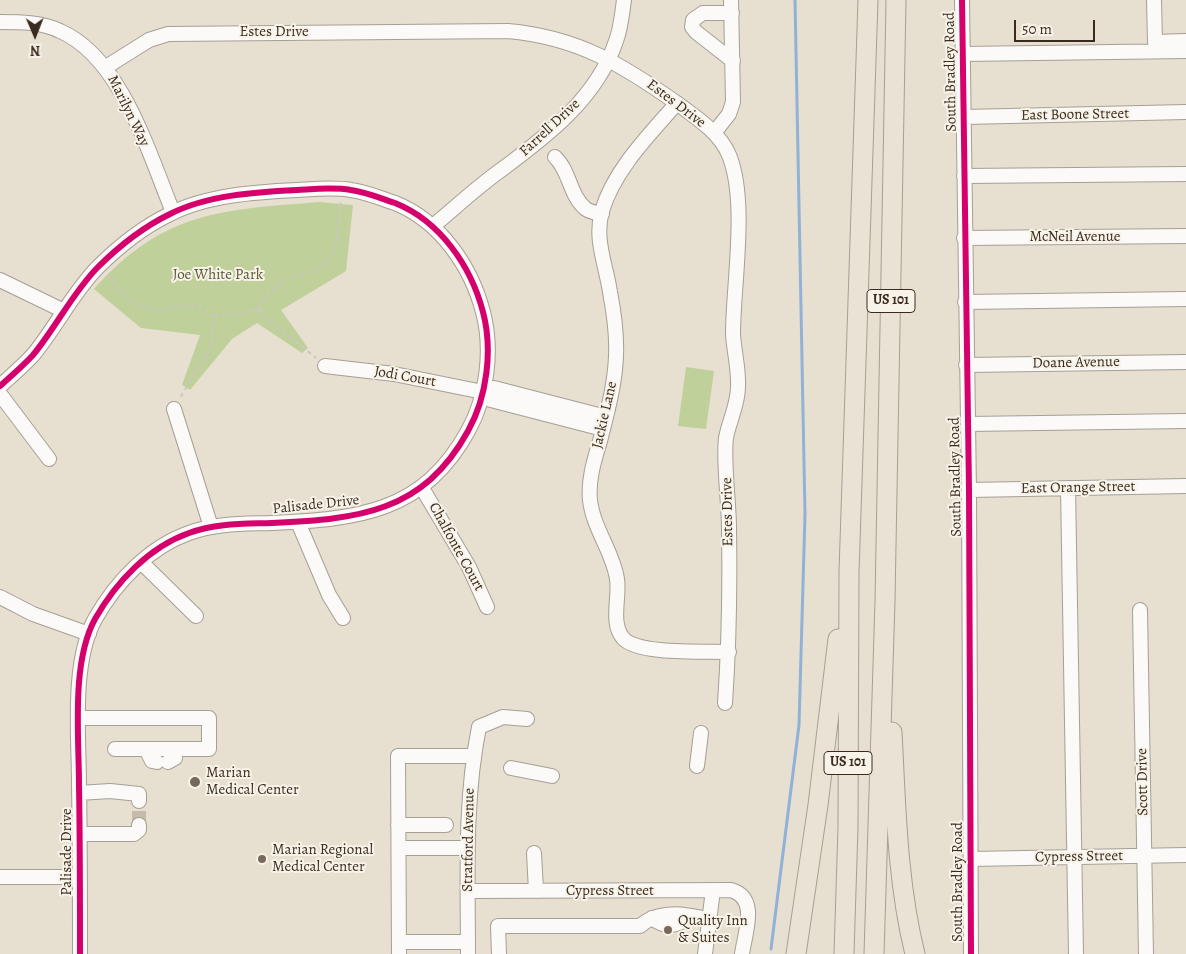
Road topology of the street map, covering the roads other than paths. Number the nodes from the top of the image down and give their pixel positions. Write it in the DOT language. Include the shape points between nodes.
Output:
graph roads {
  1 [pos="624,0"];
  2 [pos="868,0"];
  3 [pos="896,0"];
  4 [pos="962,0"];
  5 [pos="1154,0"];
  6 [pos="731,6"];
  7 [pos="0,22"];
  8 [pos="1186,41"];
  9 [pos="1186,51"];
  10 [pos="963,54"];
  11 [pos="609,59"];
  12 [pos="733,61"];
  13 [pos="106,67"];
  14 [pos="677,103"];
  15 [pos="1186,112"];
  16 [pos="964,117"];
  17 [pos="714,133"];
  18 [pos="555,157"];
  19 [pos="1186,174"];
  20 [pos="964,176"];
  21 [pos="173,212"];
  22 [pos="602,214"];
  23 [pos="433,226"];
  24 [pos="1186,236"];
  25 [pos="964,238"];
  26 [pos="0,280"];
  27 [pos="1186,299"];
  28 [pos="965,302"];
  29 [pos="64,311"];
  30 [pos="1186,362"];
  31 [pos="966,365"];
  32 [pos="325,366"];
  33 [pos="0,386"];
  34 [pos="483,392"];
  35 [pos="0,394"];
  36 [pos="174,409"];
  37 [pos="1186,421"];
  38 [pos="604,423"];
  39 [pos="968,424"];
  40 [pos="49,459"];
  41 [pos="1186,486"];
  42 [pos="422,488"];
  43 [pos="1068,488"];
  44 [pos="969,490"];
  45 [pos="298,522"];
  46 [pos="211,527"];
  47 [pos="141,562"];
  48 [pos="849,572"];
  49 [pos="0,597"];
  50 [pos="885,601"];
  51 [pos="488,607"];
  52 [pos="1140,610"];
  53 [pos="196,616"];
  54 [pos="343,618"];
  55 [pos="89,634"];
  56 [pos="729,652"];
  57 [pos="725,703"];
  58 [pos="79,718"];
  59 [pos="527,719"];
  60 [pos="701,733"];
  61 [pos="115,749"];
  62 [pos="146,749"];
  63 [pos="175,749"];
  64 [pos="474,756"];
  65 [pos="697,766"];
  66 [pos="512,768"];
  67 [pos="552,776"];
  68 [pos="79,793"];
  69 [pos="139,801"];
  70 [pos="139,825"];
  71 [pos="446,825"];
  72 [pos="398,826"];
  73 [pos="79,834"];
  74 [pos="399,848"];
  75 [pos="468,848"];
  76 [pos="534,853"];
  77 [pos="1186,855"];
  78 [pos="1145,856"];
  79 [pos="1075,857"];
  80 [pos="971,859"];
  81 [pos="0,877"];
  82 [pos="80,877"];
  83 [pos="713,890"];
  84 [pos="468,891"];
  85 [pos="536,891"];
  86 [pos="710,920"];
  87 [pos="399,948"];
  88 [pos="468,948"];
  89 [pos="80,954"];
  90 [pos="499,954"];
  91 [pos="705,954"];
  92 [pos="742,954"];
  93 [pos="796,954"];
  94 [pos="844,954"];
  95 [pos="874,954"];
  96 [pos="915,954"];
  97 [pos="971,954"];
  98 [pos="1076,954"];
  99 [pos="1146,954"];
  1 -- 11 [label="street, Farrell Drive" via="617,40"];
  2 -- 48 [label="highway, US 101"];
  3 -- 50 [label="highway, US 101"];
  4 -- 10 [label="street, South Bradley Road"];
  5 -- 8 [label="street" via="1154,42"];
  6 -- 12 [label="street"];
  6 -- 12 [label="street" via="703,13 693,20 692,27"];
  7 -- 13 [label="street, Marilyn Way" via="33,23 59,30 91,51"];
  9 -- 10 [label="street"];
  10 -- 16 [label="street, South Bradley Road"];
  11 -- 13 [label="street, Estes Drive" via="560,41 508,31 185,33 149,40"];
  11 -- 14 [label="street, Estes Drive"];
  11 -- 23 [label="street, Farrell Drive" via="570,113"];
  12 -- 17 [label="street" via="730,114"];
  13 -- 21 [label="street, Marilyn Way" via="132,116"];
  14 -- 17 [label="street, Estes Drive"];
  14 -- 22 [label="street, Jackie Lane" via="613,184"];
  15 -- 16 [label="street, East Boone Street"];
  16 -- 20 [label="street, South Bradley Road"];
  17 -- 56 [label="street, Estes Drive" via="729,155 737,202 734,334 739,386 726,438"];
  18 -- 22 [label="street" via="563,164 579,201 587,210"];
  19 -- 20 [label="street"];
  20 -- 25 [label="street, South Bradley Road"];
  21 -- 23 [label="street, Palisade Drive" via="246,193 342,189 370,194 400,206"];
  21 -- 29 [label="street, Palisade Drive" via="142,230 98,268"];
  22 -- 38 [label="street, Jackie Lane" via="599,241 610,292 616,355 613,387"];
  23 -- 34 [label="street, Palisade Drive" via="474,283 484,316 487,339"];
  24 -- 25 [label="street, McNeil Avenue"];
  25 -- 28 [label="street, South Bradley Road"];
  26 -- 29 [label="street"];
  27 -- 28 [label="street"];
  28 -- 31 [label="street, South Bradley Road"];
  29 -- 33 [label="street, Palisade Drive" via="32,356"];
  30 -- 31 [label="street, Doane Avenue"];
  31 -- 39 [label="street, South Bradley Road"];
  32 -- 34 [label="street, Jodi Court" via="394,374"];
  34 -- 38 [label="street, Jodi Court" via="491,400"];
  34 -- 42 [label="street, Palisade Drive" via="474,419 458,448 439,473"];
  35 -- 40 [label="street"];
  36 -- 46 [label="street"];
  37 -- 39 [label="street"];
  38 -- 56 [label="street, Jackie Lane" via="590,476 590,500 615,569 619,632 631,644 645,648"];
  39 -- 44 [label="street, South Bradley Road"];
  41 -- 43 [label="street, East Orange Street"];
  42 -- 45 [label="street, Palisade Drive" via="402,500 374,510"];
  42 -- 51 [label="street, Chalfonte Court" via="469,567"];
  43 -- 44 [label="street, East Orange Street"];
  43 -- 79 [label="street"];
  44 -- 80 [label="street, South Bradley Road"];
  45 -- 46 [label="street, Palisade Drive"];
  45 -- 54 [label="street" via="329,596"];
  46 -- 47 [label="street, Palisade Drive" via="178,537"];
  47 -- 53 [label="street"];
  47 -- 55 [label="street, Palisade Drive" via="111,594"];
  48 -- 93 [label="highway"];
  48 -- 94 [label="highway, US 101"];
  49 -- 55 [label="street" via="32,614"];
  50 -- 95 [label="highway, US 101"];
  50 -- 96 [label="highway" via="898,846 908,928"];
  52 -- 78 [label="street, Scott Drive"];
  55 -- 58 [label="street, Palisade Drive" via="83,657"];
  56 -- 57 [label="street, Estes Drive"];
  58 -- 63 [label="street" via="209,718 210,749"];
  58 -- 68 [label="street, Palisade Drive"];
  59 -- 64 [label="street, Stratford Avenue" via="502,717 479,727"];
  60 -- 65 [label="street"];
  61 -- 62 [label="street"];
  62 -- 63 [label="street"];
  62 -- 63 [label="street" via="152,761 163,762 175,758"];
  64 -- 72 [label="street" via="398,756"];
  64 -- 75 [label="street, Stratford Avenue"];
  66 -- 67 [label="street"];
  68 -- 69 [label="street" via="128,792 139,794"];
  68 -- 73 [label="street, Palisade Drive"];
  70 -- 73 [label="street" via="134,834"];
  71 -- 72 [label="street"];
  72 -- 74 [label="street"];
  73 -- 82 [label="street, Palisade Drive"];
  74 -- 75 [label="street"];
  74 -- 87 [label="street"];
  75 -- 84 [label="street, Stratford Avenue"];
  76 -- 85 [label="street"];
  77 -- 78 [label="street, Cypress Street"];
  78 -- 79 [label="street, Cypress Street"];
  78 -- 99 [label="street, Scott Drive"];
  79 -- 80 [label="street, Cypress Street"];
  79 -- 98 [label="street"];
  80 -- 97 [label="street, South Bradley Road"];
  81 -- 82 [label="street"];
  82 -- 89 [label="street, Palisade Drive"];
  83 -- 85 [label="street, Cypress Street"];
  83 -- 86 [label="street"];
  83 -- 92 [label="street, Cypress Street" via="731,890 741,893 747,900"];
  84 -- 85 [label="street, Cypress Street"];
  84 -- 88 [label="street, Stratford Avenue"];
  86 -- 90 [label="street" via="667,914 640,926 498,926"];
  86 -- 91 [label="street"];
  87 -- 88 [label="street"];
}
